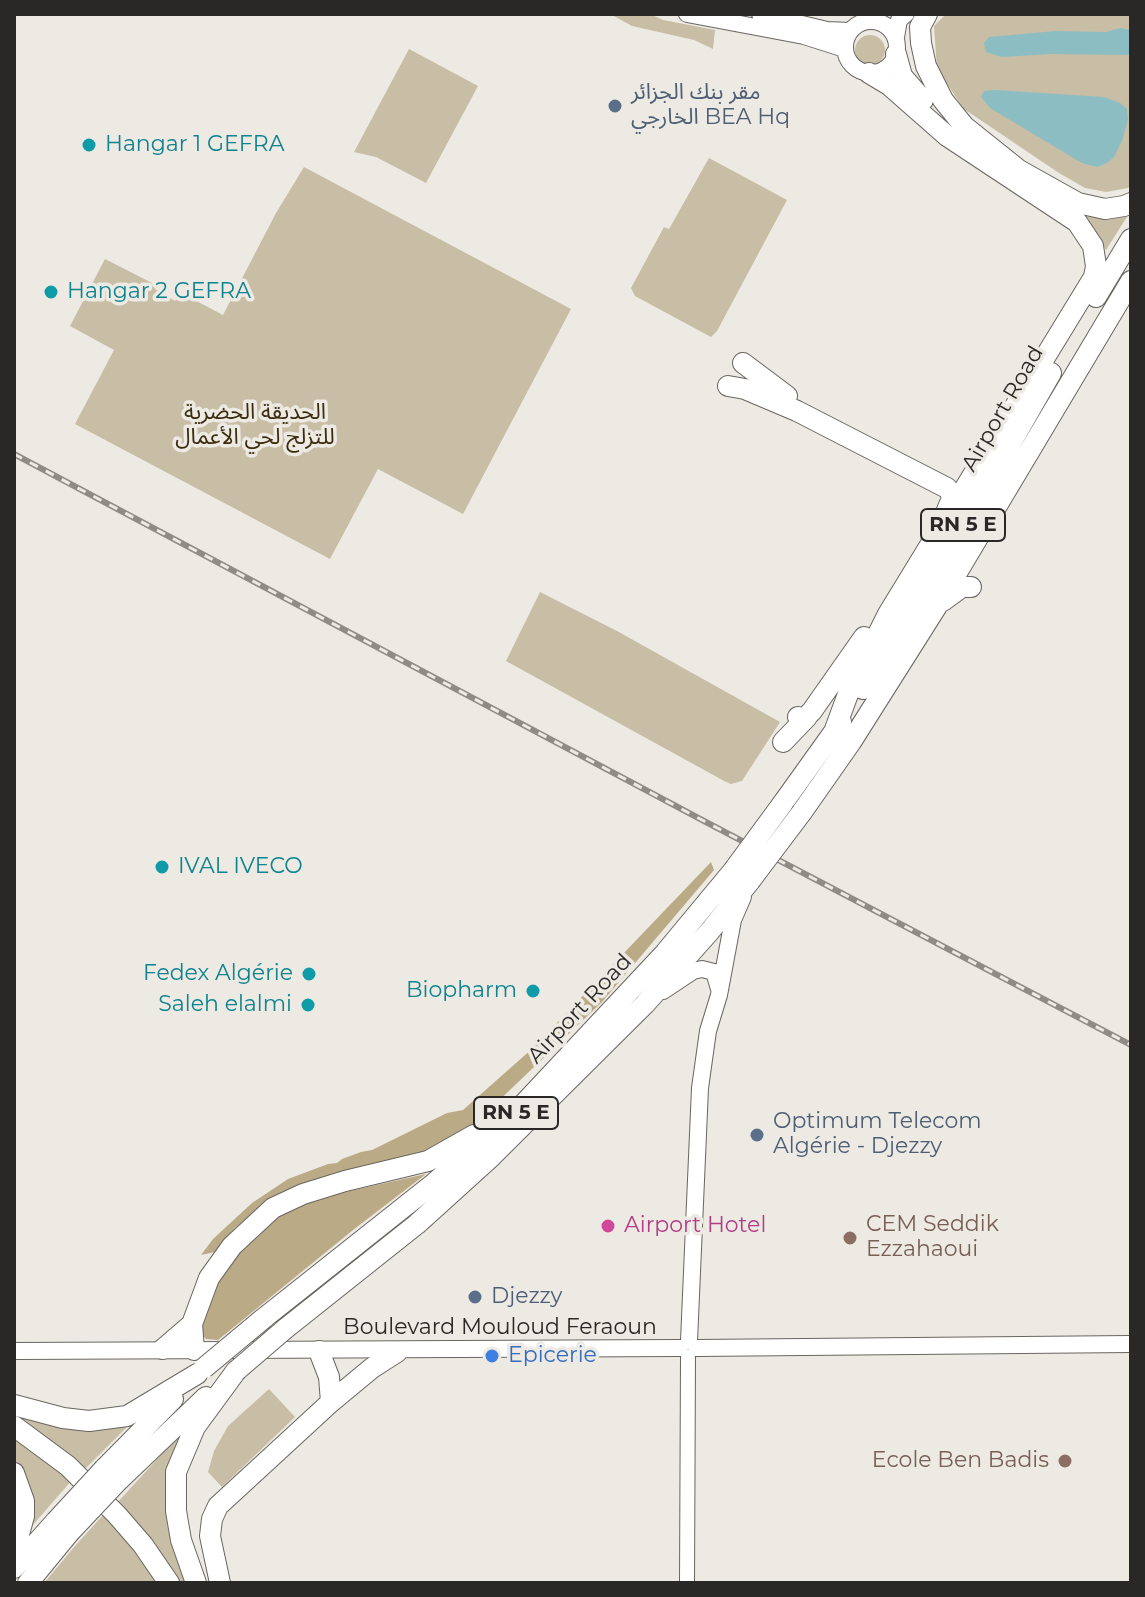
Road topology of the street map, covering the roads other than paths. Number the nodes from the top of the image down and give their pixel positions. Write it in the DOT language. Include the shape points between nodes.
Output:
graph roads {
  1 [pos="687,14"];
  2 [pos="760,14"];
  3 [pos="906,14"];
  4 [pos="927,14"];
  5 [pos="883,18"];
  6 [pos="850,31"];
  7 [pos="896,46"];
  8 [pos="845,49"];
  9 [pos="869,73"];
  10 [pos="1019,170"];
  11 [pos="1131,203"];
  12 [pos="1131,218"];
  13 [pos="1131,239"];
  14 [pos="1094,277"];
  15 [pos="1131,281"];
  16 [pos="743,363"];
  17 [pos="728,386"];
  18 [pos="989,449"];
  19 [pos="931,541"];
  20 [pos="916,566"];
  21 [pos="971,587"];
  22 [pos="937,606"];
  23 [pos="834,732"];
  24 [pos="783,742"];
  25 [pos="742,876"];
  26 [pos="719,995"];
  27 [pos="645,1004"];
  28 [pos="600,1024"];
  29 [pos="192,1324"];
  30 [pos="1131,1344"];
  31 [pos="163,1349"];
  32 [pos="688,1349"];
  33 [pos="14,1351"];
  34 [pos="319,1351"];
  35 [pos="397,1352"];
  36 [pos="198,1364"];
  37 [pos="236,1371"];
  38 [pos="331,1402"];
  39 [pos="14,1405"];
  40 [pos="14,1426"];
  41 [pos="14,1473"];
  42 [pos="112,1475"];
  43 [pos="62,1527"];
  44 [pos="14,1552"];
  45 [pos="14,1568"];
  46 [pos="28,1583"];
  47 [pos="169,1583"];
  48 [pos="196,1583"];
  49 [pos="220,1583"];
  50 [pos="687,1583"];
  1 -- 8 [label="main road"];
  2 -- 6 [label="main road"];
  3 -- 7 [label="main road" via="899,20"];
  4 -- 10 [label="highway" via="920,27 921,43 943,100 964,126"];
  5 -- 6 [label="main road"];
  5 -- 7 [label="main road"];
  6 -- 8 [label="main road"];
  7 -- 9 [label="main road" via="886,68"];
  7 -- 10 [label="highway" via="902,76 935,113"];
  8 -- 9 [label="main road" via="853,65"];
  9 -- 14 [label="highway" via="947,136 1077,222 1096,255"];
  10 -- 11 [label="highway" via="1078,203 1114,208"];
  12 -- 14 [label="highway"];
  13 -- 23 [label="highway, Airport Road / RN 5 E"];
  14 -- 18 [label="highway"];
  15 -- 22 [label="highway, Airport Road / RN 5 E"];
  16 -- 18 [label="highway" via="797,403 952,486 965,483"];
  17 -- 19 [label="highway" via="797,411 950,490 953,500"];
  18 -- 19 [label="highway"];
  19 -- 20 [label="highway"];
  20 -- 23 [label="highway" via="848,694"];
  20 -- 24 [label="highway"];
  21 -- 22 [label="highway" via="960,588"];
  22 -- 25 [label="highway, Airport Road / RN 5 E, bridge" via="802,812"];
  23 -- 25 [label="highway, Airport Road / RN 5 E, bridge" via="783,803"];
  25 -- 26 [label="main road"];
  25 -- 27 [label="highway, Airport Road / RN 5 E"];
  25 -- 28 [label="highway, Airport Road / RN 5 E"];
  26 -- 27 [label="main road" via="714,972 702,969"];
  26 -- 32 [label="main road" via="700,1088"];
  27 -- 37 [label="highway, Airport Road / RN 5 E, bridge" via="417,1224"];
  28 -- 29 [label="highway" via="462,1144 428,1161 345,1181 273,1208 232,1246 209,1278"];
  28 -- 36 [label="highway, Airport Road / RN 5 E, bridge" via="516,1112 433,1184"];
  29 -- 31 [label="highway"];
  29 -- 36 [label="highway"];
  30 -- 32 [label="main road, Boulevard Mouloud Feraoun"];
  31 -- 33 [label="main road, Boulevard Mouloud Feraoun"];
  31 -- 36 [label="main road, Boulevard Mouloud Feraoun"];
  32 -- 35 [label="main road, Boulevard Mouloud Feraoun"];
  32 -- 50 [label="street"];
  34 -- 35 [label="main road, Boulevard Mouloud Feraoun"];
  34 -- 36 [label="main road, Boulevard Mouloud Feraoun"];
  34 -- 38 [label="highway"];
  35 -- 38 [label="highway"];
  36 -- 39 [label="highway" via="127,1416 89,1421"];
  36 -- 42 [label="highway, RN 5 E"];
  37 -- 42 [label="highway, RN 5 E"];
  37 -- 48 [label="highway" via="195,1427 176,1472 178,1526"];
  38 -- 49 [label="highway" via="218,1506 210,1536"];
  40 -- 47 [label="highway" via="68,1466 107,1505"];
  41 -- 44 [label="highway" via="24,1501"];
  42 -- 43 [label="highway, RN 5 E, bridge"];
  43 -- 45 [label="highway, RN 5 E"];
  43 -- 46 [label="highway, RN 5 E"];
}
